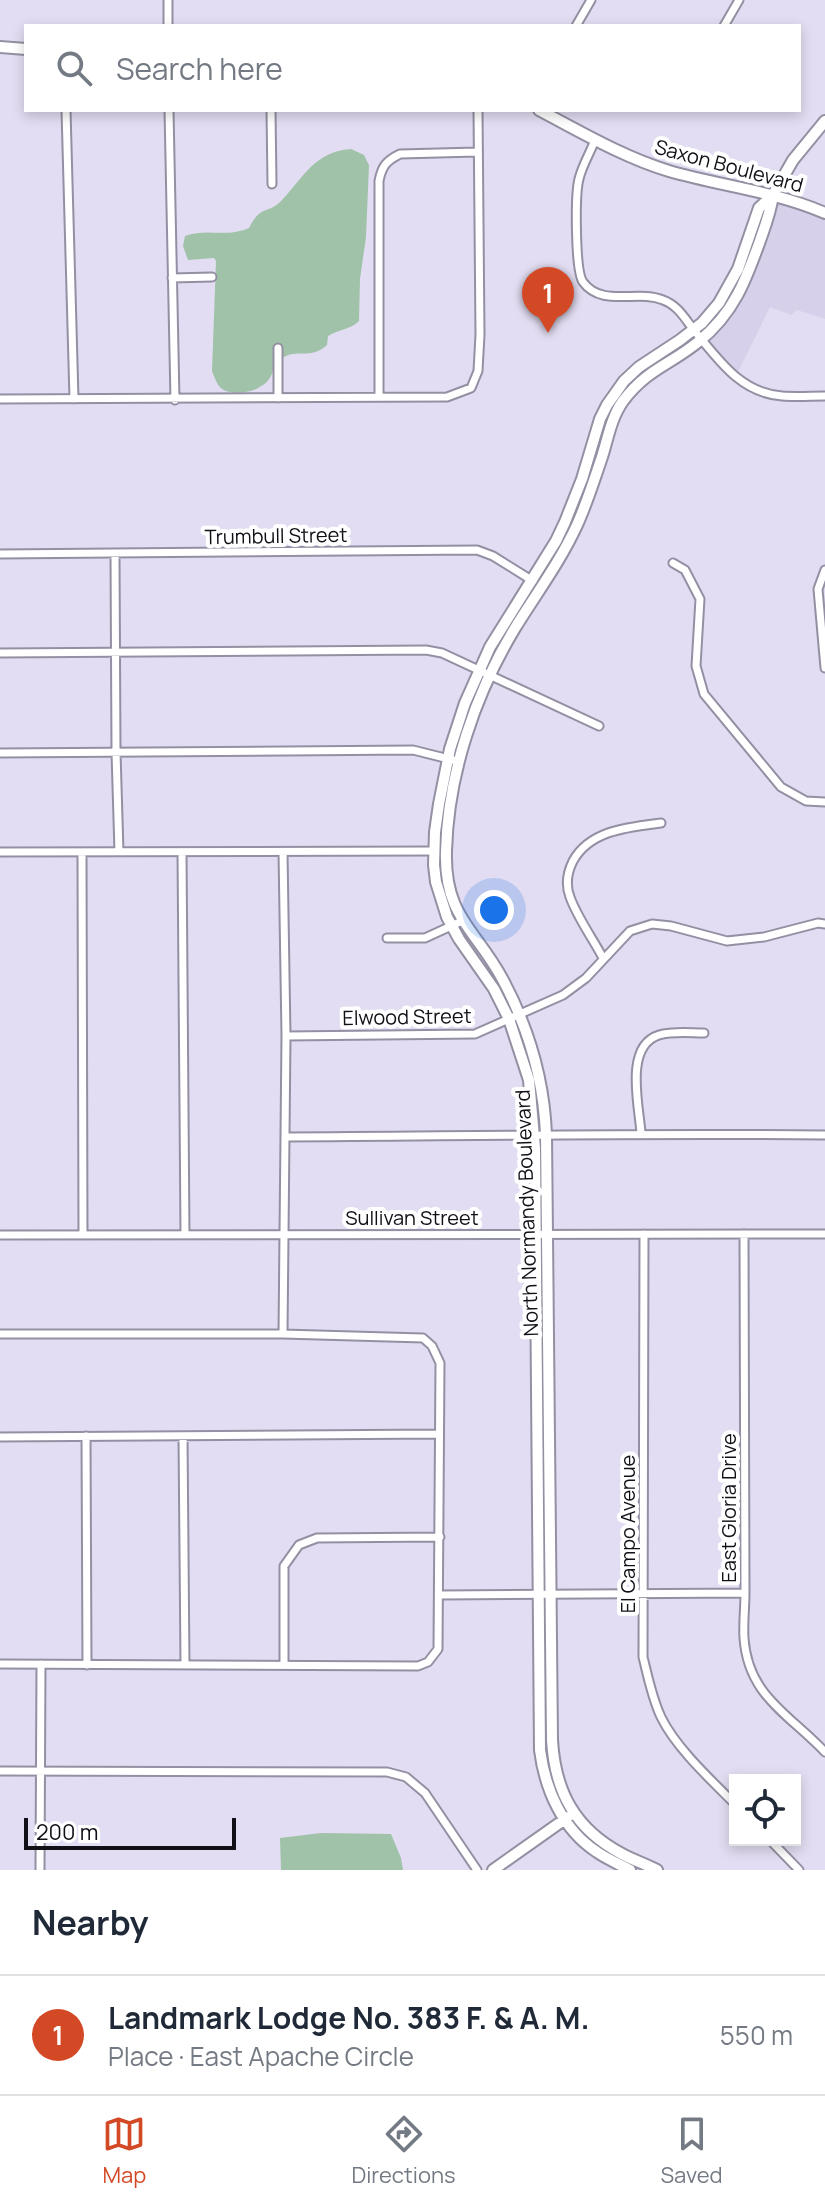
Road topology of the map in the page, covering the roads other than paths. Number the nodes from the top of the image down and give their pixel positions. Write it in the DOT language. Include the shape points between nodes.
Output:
graph roads {
  1 [pos="168,0"];
  2 [pos="591,0"];
  3 [pos="739,0"];
  4 [pos="168,24"];
  5 [pos="577,24"];
  6 [pos="725,24"];
  7 [pos="0,47"];
  8 [pos="24,49"];
  9 [pos="66,112"];
  10 [pos="169,112"];
  11 [pos="271,112"];
  12 [pos="478,112"];
  13 [pos="543,112"];
  14 [pos="825,121"];
  15 [pos="595,140"];
  16 [pos="477,152"];
  17 [pos="272,184"];
  18 [pos="773,195"];
  19 [pos="825,213"];
  20 [pos="212,277"];
  21 [pos="172,278"];
  22 [pos="694,329"];
  23 [pos="702,339"];
  24 [pos="278,348"];
  25 [pos="379,396"];
  26 [pos="825,396"];
  27 [pos="278,398"];
  28 [pos="0,399"];
  29 [pos="74,399"];
  30 [pos="175,400"];
  31 [pos="0,554"];
  32 [pos="115,554"];
  33 [pos="673,563"];
  34 [pos="825,570"];
  35 [pos="532,580"];
  36 [pos="541,588"];
  37 [pos="116,652"];
  38 [pos="0,653"];
  39 [pos="825,668"];
  40 [pos="479,671"];
  41 [pos="490,675"];
  42 [pos="599,726"];
  43 [pos="116,752"];
  44 [pos="0,753"];
  45 [pos="453,760"];
  46 [pos="825,802"];
  47 [pos="661,823"];
  48 [pos="440,851"];
  49 [pos="0,852"];
  50 [pos="82,852"];
  51 [pos="119,852"];
  52 [pos="182,852"];
  53 [pos="283,852"];
  54 [pos="457,924"];
  55 [pos="825,924"];
  56 [pos="387,938"];
  57 [pos="603,958"];
  58 [pos="514,1016"];
  59 [pos="704,1033"];
  60 [pos="286,1036"];
  61 [pos="641,1133"];
  62 [pos="541,1135"];
  63 [pos="825,1135"];
  64 [pos="286,1137"];
  65 [pos="541,1234"];
  66 [pos="644,1234"];
  67 [pos="744,1234"];
  68 [pos="825,1234"];
  69 [pos="0,1235"];
  70 [pos="83,1235"];
  71 [pos="185,1235"];
  72 [pos="285,1235"];
  73 [pos="0,1334"];
  74 [pos="283,1334"];
  75 [pos="439,1434"];
  76 [pos="86,1436"];
  77 [pos="183,1436"];
  78 [pos="0,1437"];
  79 [pos="440,1537"];
  80 [pos="745,1593"];
  81 [pos="644,1594"];
  82 [pos="440,1595"];
  83 [pos="538,1595"];
  84 [pos="551,1595"];
  85 [pos="0,1664"];
  86 [pos="41,1664"];
  87 [pos="87,1665"];
  88 [pos="185,1665"];
  89 [pos="284,1665"];
  90 [pos="823,1748"];
  91 [pos="0,1771"];
  92 [pos="40,1771"];
  93 [pos="729,1798"];
  94 [pos="569,1816"];
  95 [pos="776,1846"];
  96 [pos="40,1870"];
  97 [pos="477,1870"];
  98 [pos="493,1870"];
  99 [pos="630,1870"];
  100 [pos="657,1870"];
  101 [pos="799,1870"];
  1 -- 4 [label="street"];
  2 -- 5 [label="street"];
  3 -- 6 [label="street"];
  7 -- 8 [label="street"];
  9 -- 29 [label="street"];
  10 -- 21 [label="street"];
  11 -- 17 [label="street"];
  12 -- 16 [label="street"];
  13 -- 15 [label="street, Saxon Boulevard"];
  14 -- 18 [label="street, North Normandy Boulevard"];
  15 -- 18 [label="street, Saxon Boulevard" via="666,170"];
  15 -- 22 [label="street" via="576,190 583,282 614,297 662,299"];
  16 -- 25 [label="street" via="400,154 382,167"];
  16 -- 25 [label="street" via="478,371 471,388 447,397"];
  18 -- 19 [label="street, Saxon Boulevard"];
  18 -- 22 [label="street, North Normandy Boulevard" via="759,208 726,292"];
  18 -- 23 [label="street, North Normandy Boulevard" via="744,283"];
  20 -- 21 [label="street"];
  21 -- 30 [label="street"];
  22 -- 23 [label="street"];
  22 -- 35 [label="street, North Normandy Boulevard" via="639,367 612,397 565,522"];
  23 -- 26 [label="street" via="726,370 752,388 782,396"];
  23 -- 36 [label="street, North Normandy Boulevard" via="644,377 618,409 583,511"];
  24 -- 27 [label="street"];
  25 -- 27 [label="street"];
  27 -- 30 [label="street"];
  28 -- 29 [label="street"];
  29 -- 30 [label="street"];
  31 -- 32 [label="street, Trumbull Street"];
  32 -- 35 [label="street, Trumbull Street" via="477,550"];
  32 -- 37 [label="street"];
  33 -- 46 [label="street" via="685,570 700,599 696,666 704,694 781,787 806,801"];
  34 -- 39 [label="street" via="818,589"];
  35 -- 36 [label="street, Trumbull Street"];
  35 -- 40 [label="street, North Normandy Boulevard"];
  36 -- 41 [label="street, North Normandy Boulevard"];
  37 -- 38 [label="street"];
  37 -- 40 [label="street" via="426,650"];
  37 -- 43 [label="street"];
  40 -- 41 [label="street"];
  40 -- 45 [label="street, North Normandy Boulevard" via="465,703"];
  41 -- 42 [label="street"];
  41 -- 45 [label="street, North Normandy Boulevard"];
  43 -- 44 [label="street"];
  43 -- 45 [label="street" via="413,750"];
  43 -- 51 [label="street"];
  45 -- 48 [label="street, North Normandy Boulevard"];
  47 -- 57 [label="street" via="592,840 567,872 569,896"];
  48 -- 53 [label="street"];
  48 -- 54 [label="street, North Normandy Boulevard"];
  49 -- 50 [label="street"];
  50 -- 51 [label="street"];
  50 -- 70 [label="street"];
  51 -- 52 [label="street"];
  52 -- 53 [label="street"];
  52 -- 71 [label="street"];
  53 -- 60 [label="street"];
  54 -- 56 [label="street" via="425,938"];
  54 -- 58 [label="street, North Normandy Boulevard" via="501,977"];
  55 -- 57 [label="street, Elwood Street" via="727,941 652,924 630,931"];
  57 -- 58 [label="street, Elwood Street" via="563,995"];
  58 -- 60 [label="street, Elwood Street" via="475,1034"];
  58 -- 62 [label="street, North Normandy Boulevard" via="539,1071 544,1102"];
  59 -- 61 [label="street" via="667,1033 643,1045 636,1073"];
  60 -- 64 [label="street"];
  61 -- 62 [label="street"];
  61 -- 63 [label="street"];
  62 -- 64 [label="street"];
  62 -- 65 [label="street, North Normandy Boulevard"];
  64 -- 72 [label="street"];
  65 -- 66 [label="street, Sullivan Street"];
  65 -- 72 [label="street, Sullivan Street"];
  65 -- 83 [label="street, North Normandy Boulevard"];
  65 -- 84 [label="street, North Normandy Boulevard"];
  66 -- 67 [label="street, Sullivan Street"];
  66 -- 81 [label="street, El Campo Avenue"];
  67 -- 68 [label="street, Sullivan Street"];
  67 -- 80 [label="street, East Gloria Drive"];
  69 -- 70 [label="street, Sullivan Street"];
  70 -- 71 [label="street, Sullivan Street"];
  71 -- 72 [label="street, Sullivan Street"];
  72 -- 74 [label="street"];
  73 -- 74 [label="street"];
  74 -- 75 [label="street" via="423,1338 440,1363"];
  75 -- 77 [label="street"];
  75 -- 79 [label="street"];
  76 -- 77 [label="street"];
  76 -- 78 [label="street"];
  76 -- 87 [label="street"];
  77 -- 88 [label="street"];
  79 -- 82 [label="street"];
  79 -- 89 [label="street" via="317,1538 299,1545 284,1566"];
  80 -- 81 [label="street"];
  80 -- 90 [label="street, East Gloria Drive" via="744,1638 751,1673 763,1694"];
  81 -- 84 [label="street"];
  81 -- 93 [label="street, El Campo Avenue" via="643,1657 662,1720"];
  82 -- 83 [label="street"];
  82 -- 89 [label="street" via="438,1649 418,1666"];
  83 -- 84 [label="street"];
  83 -- 94 [label="street, North Normandy Boulevard" via="540,1750 555,1805"];
  84 -- 94 [label="street, North Normandy Boulevard" via="553,1757"];
  85 -- 86 [label="street"];
  86 -- 87 [label="street"];
  86 -- 92 [label="street"];
  87 -- 88 [label="street"];
  88 -- 89 [label="street"];
  91 -- 92 [label="street"];
  92 -- 96 [label="street"];
  92 -- 97 [label="street" via="387,1772 406,1777 425,1793"];
  94 -- 98 [label="street"];
  94 -- 99 [label="street, North Normandy Boulevard" via="575,1833 596,1852"];
  94 -- 100 [label="street, North Normandy Boulevard" via="607,1846"];
  95 -- 101 [label="street"];
}
